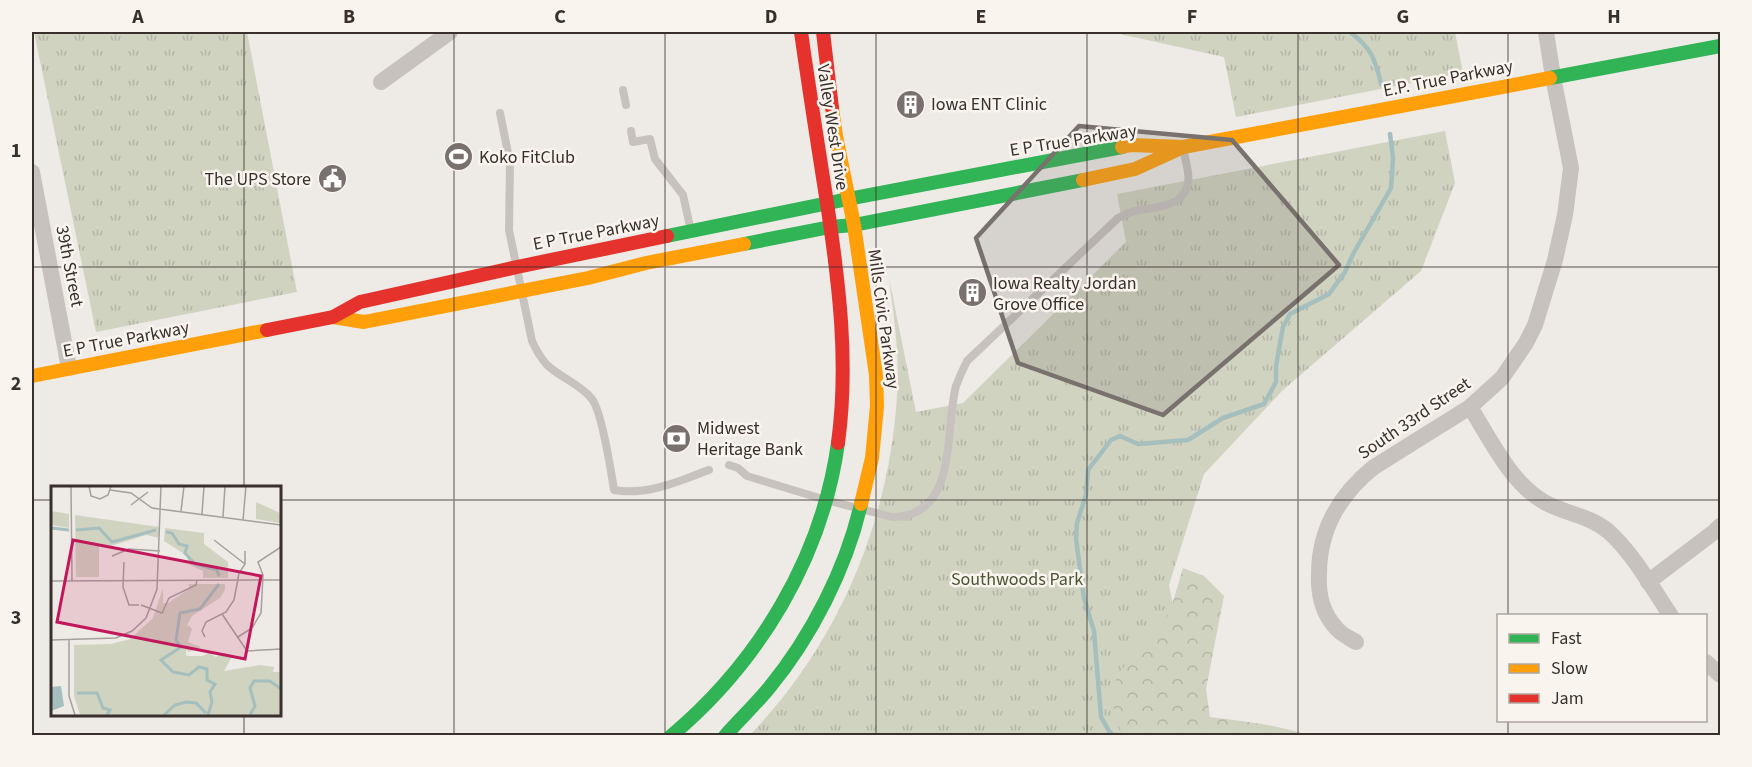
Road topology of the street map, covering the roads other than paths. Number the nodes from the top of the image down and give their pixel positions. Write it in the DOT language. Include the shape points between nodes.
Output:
graph roads {
  1 [pos="450,32"];
  2 [pos="801,32"];
  3 [pos="823,32"];
  4 [pos="1546,32"];
  5 [pos="1720,46"];
  6 [pos="1553,76"];
  7 [pos="381,82"];
  8 [pos="623,90"];
  9 [pos="626,105"];
  10 [pos="500,114"];
  11 [pos="631,131"];
  12 [pos="1183,147"];
  13 [pos="32,172"];
  14 [pos="848,199"];
  15 [pos="827,204"];
  16 [pos="854,225"];
  17 [pos="830,227"];
  18 [pos="691,231"];
  19 [pos="517,267"];
  20 [pos="522,292"];
  21 [pos="333,317"];
  22 [pos="69,368"];
  23 [pos="32,376"];
  24 [pos="1470,407"];
  25 [pos="729,465"];
  26 [pos="709,470"];
  27 [pos="826,500"];
  28 [pos="861,508"];
  29 [pos="1720,526"];
  30 [pos="1648,582"];
  31 [pos="1670,614"];
  32 [pos="1356,642"];
  33 [pos="1707,663"];
  34 [pos="1720,675"];
  35 [pos="671,735"];
  36 [pos="725,735"];
  1 -- 7 [label="street"];
  2 -- 15 [label="main road, Valley West Drive"];
  3 -- 14 [label="main road, Valley West Drive"];
  4 -- 6 [label="street, South 33rd Street"];
  5 -- 6 [label="main road, E.P. True Parkway"];
  6 -- 12 [label="main road, E.P. True Parkway"];
  6 -- 24 [label="street, South 33rd Street" via="1571,168 1555,260 1526,344 1502,378"];
  8 -- 9 [label="lane"];
  10 -- 19 [label="lane" via="510,163 509,230"];
  11 -- 18 [label="lane" via="633,142 650,139 655,159 683,195"];
  12 -- 14 [label="main road, E P True Parkway" via="1131,145"];
  12 -- 16 [label="main road, E P True Parkway" via="1135,169"];
  12 -- 28 [label="lane" via="1188,178 1182,196 1118,218 967,361 956,386 943,478 925,508 901,517"];
  13 -- 22 [label="street, 39th Street"];
  14 -- 15 [label="main road, E P True Parkway"];
  14 -- 16 [label="main road, Valley West Drive"];
  15 -- 17 [label="main road, Valley West Drive"];
  15 -- 18 [label="main road, E P True Parkway"];
  16 -- 17 [label="main road, E P True Parkway"];
  16 -- 28 [label="main road, Mills Civic Parkway" via="877,406 872,458"];
  17 -- 20 [label="main road, E P True Parkway"];
  17 -- 27 [label="main road" via="840,300 843,397 836,458"];
  18 -- 19 [label="main road, E P True Parkway"];
  19 -- 20 [label="lane"];
  19 -- 21 [label="main road, E P True Parkway" via="360,302"];
  20 -- 21 [label="main road, E P True Parkway" via="364,322"];
  20 -- 26 [label="lane" via="538,353 594,400 614,490 656,488"];
  21 -- 22 [label="main road, E P True Parkway"];
  22 -- 23 [label="main road, E P True Parkway"];
  24 -- 30 [label="street" via="1515,478 1530,493 1607,531 1624,546"];
  24 -- 32 [label="street, South 33rd Street" via="1374,467 1337,508 1321,547 1320,598 1326,616 1338,631"];
  25 -- 27 [label="lane" via="747,476"];
  27 -- 28 [label="lane"];
  27 -- 35 [label="main road" via="796,580 773,621 741,666"];
  28 -- 36 [label="main road, Mills Civic Parkway" via="821,609 775,680"];
  29 -- 30 [label="street"];
  30 -- 31 [label="street"];
  33 -- 34 [label="street"];
}
